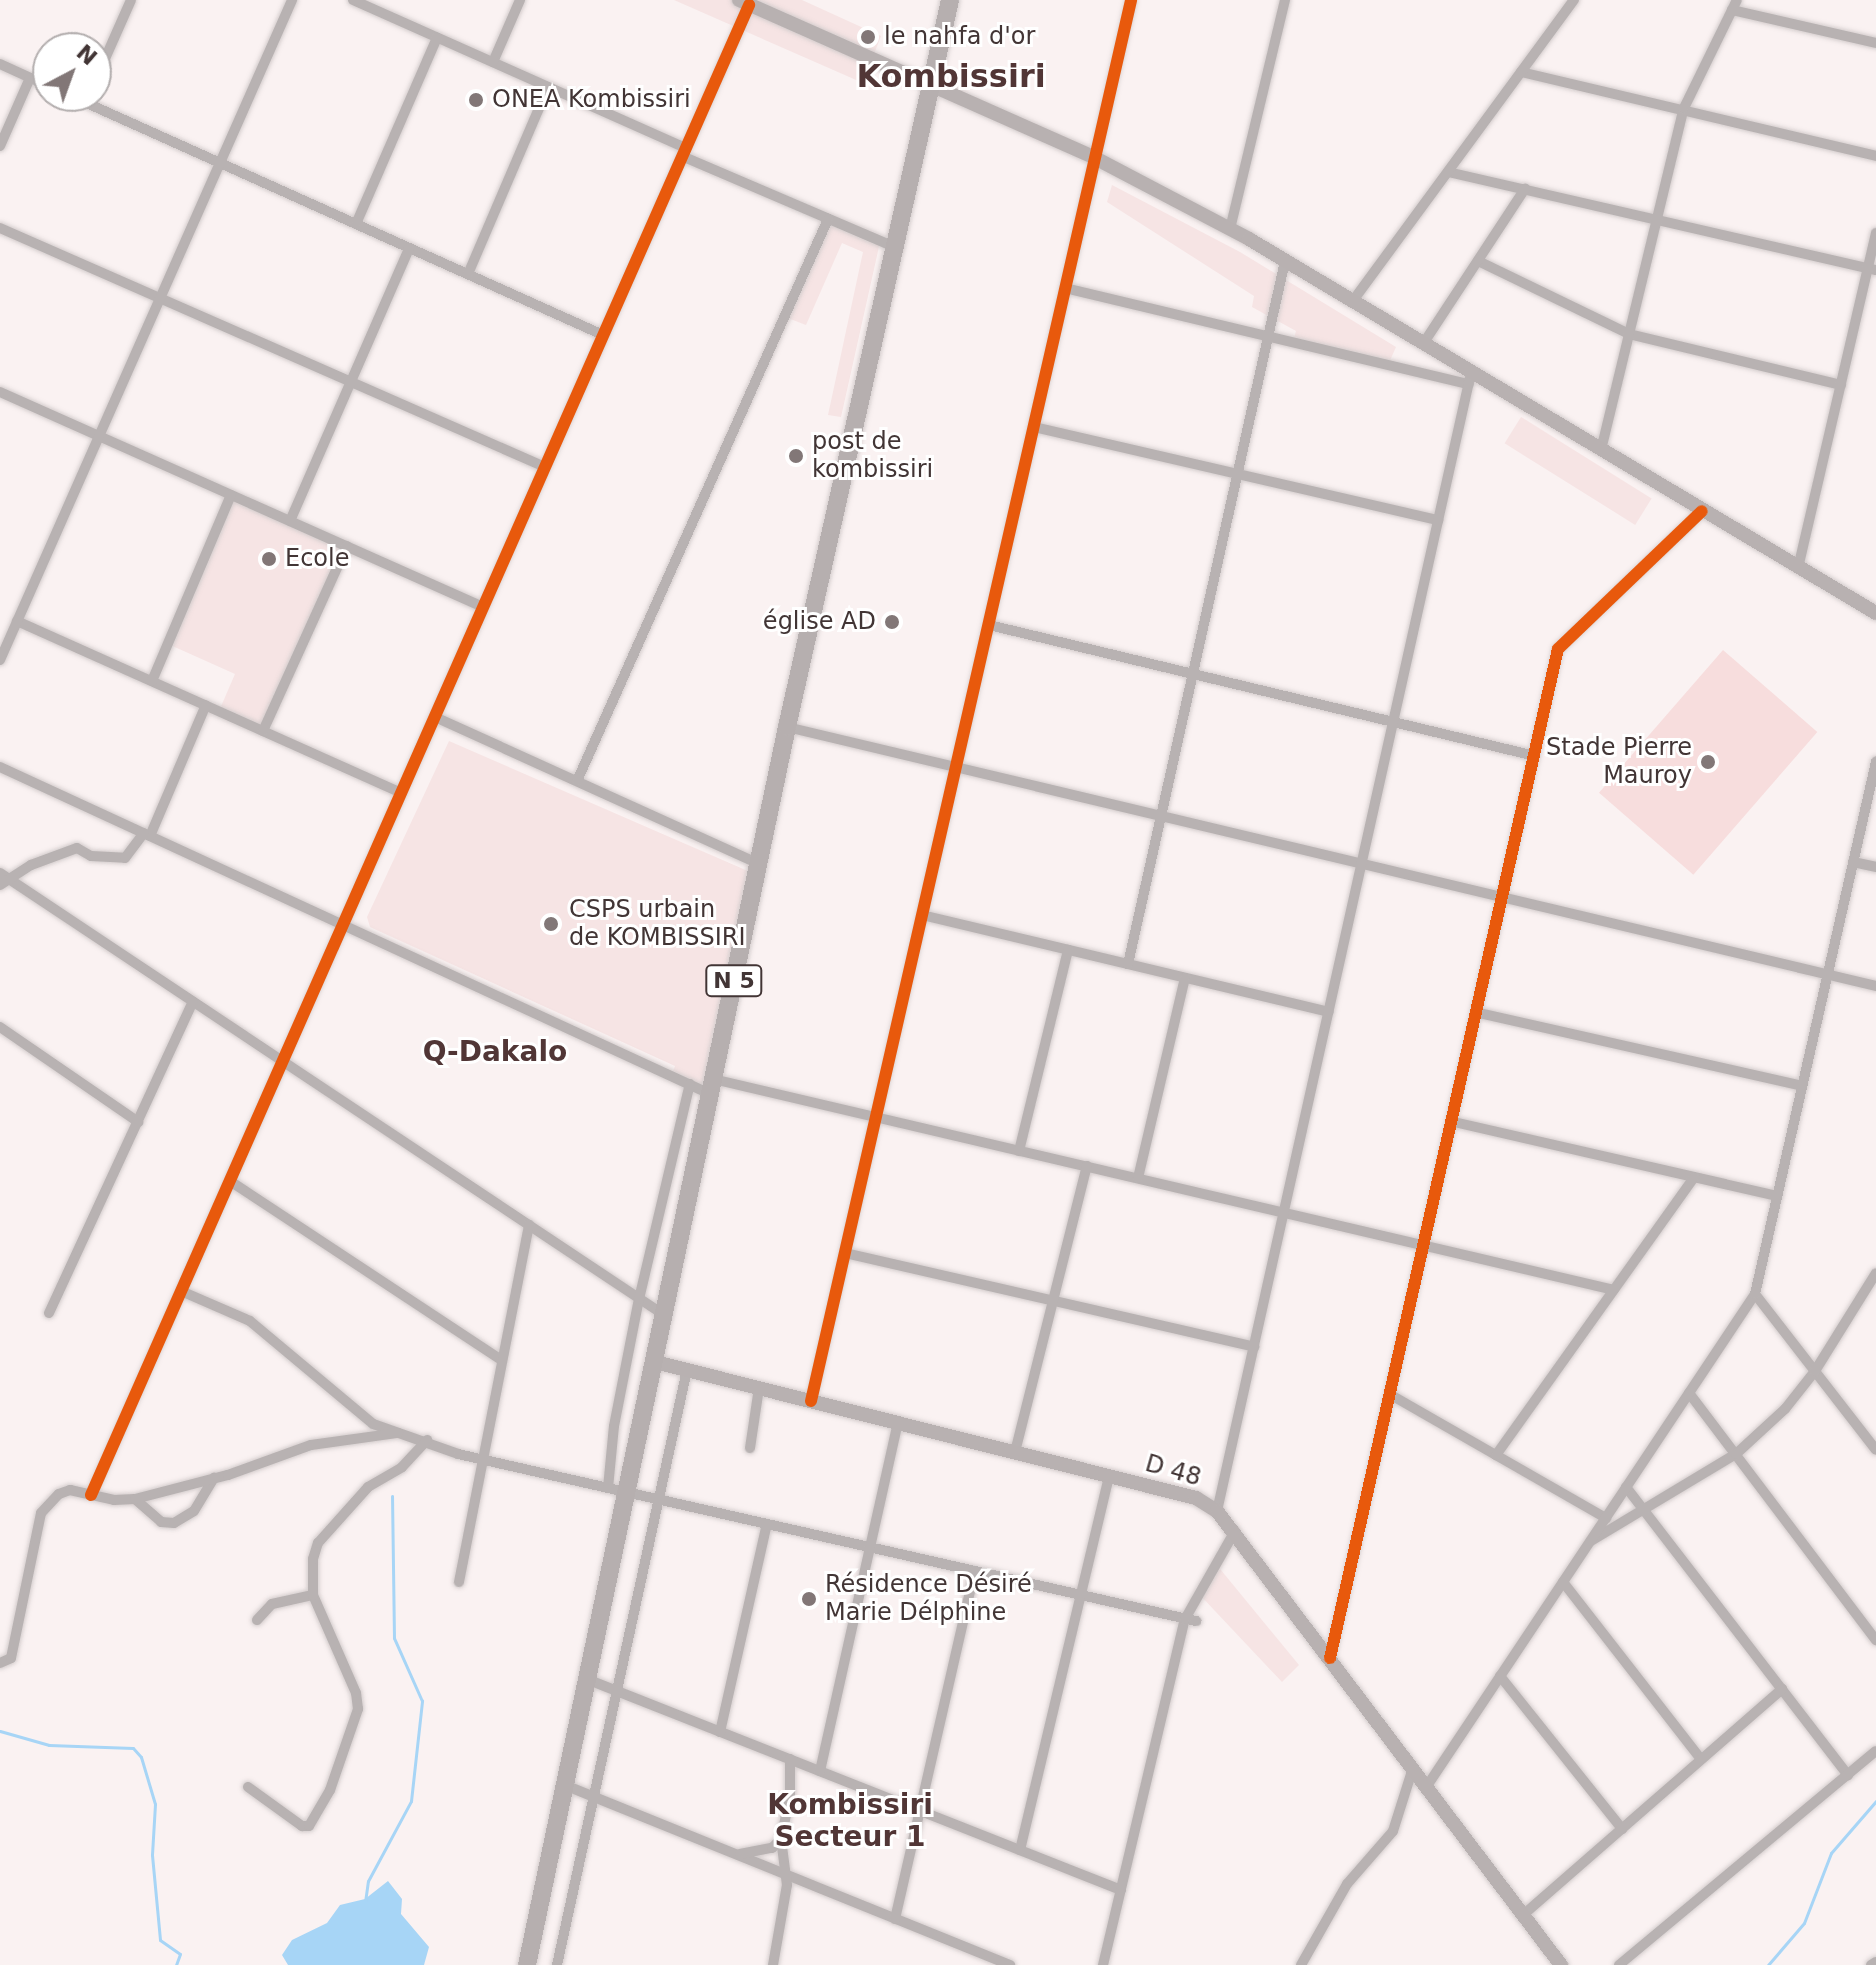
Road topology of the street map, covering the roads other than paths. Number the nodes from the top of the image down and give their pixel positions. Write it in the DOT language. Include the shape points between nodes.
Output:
graph roads {
  1 [pos="131,0"];
  2 [pos="292,0"];
  3 [pos="353,0"];
  4 [pos="520,0"];
  5 [pos="950,0"];
  6 [pos="1131,0"];
  7 [pos="1285,0"];
  8 [pos="1574,0"];
  9 [pos="744,2"];
  10 [pos="1734,5"];
  11 [pos="437,38"];
  12 [pos="112,43"];
  13 [pos="1876,43"];
  14 [pos="493,62"];
  15 [pos="0,64"];
  16 [pos="1521,72"];
  17 [pos="30,78"];
  18 [pos="931,86"];
  19 [pos="548,87"];
  20 [pos="1684,108"];
  21 [pos="112,111"];
  22 [pos="0,146"];
  23 [pos="684,152"];
  24 [pos="1876,156"];
  25 [pos="1095,158"];
  26 [pos="220,163"];
  27 [pos="1448,172"];
  28 [pos="1525,189"];
  29 [pos="828,219"];
  30 [pos="1657,219"];
  31 [pos="356,224"];
  32 [pos="0,228"];
  33 [pos="1230,229"];
  34 [pos="1876,233"];
  35 [pos="894,247"];
  36 [pos="409,248"];
  37 [pos="1285,261"];
  38 [pos="1478,261"];
  39 [pos="1872,269"];
  40 [pos="468,274"];
  41 [pos="1065,288"];
  42 [pos="160,298"];
  43 [pos="1352,302"];
  44 [pos="1629,334"];
  45 [pos="603,335"];
  46 [pos="1269,337"];
  47 [pos="1423,344"];
  48 [pos="1470,378"];
  49 [pos="351,382"];
  50 [pos="1841,385"];
  51 [pos="0,392"];
  52 [pos="1034,427"];
  53 [pos="99,436"];
  54 [pos="1601,450"];
  55 [pos="545,467"];
  56 [pos="1238,474"];
  57 [pos="231,495"];
  58 [pos="1702,511"];
  59 [pos="1438,520"];
  60 [pos="290,521"];
  61 [pos="347,546"];
  62 [pos="1798,568"];
  63 [pos="483,607"];
  64 [pos="1876,613"];
  65 [pos="17,621"];
  66 [pos="989,625"];
  67 [pos="0,660"];
  68 [pos="1193,674"];
  69 [pos="152,681"];
  70 [pos="206,705"];
  71 [pos="435,717"];
  72 [pos="1393,722"];
  73 [pos="787,727"];
  74 [pos="263,731"];
  75 [pos="1535,756"];
  76 [pos="1876,762"];
  77 [pos="0,767"];
  78 [pos="956,768"];
  79 [pos="577,781"];
  80 [pos="401,793"];
  81 [pos="1161,817"];
  82 [pos="147,835"];
  83 [pos="1853,862"];
  84 [pos="759,864"];
  85 [pos="1362,864"];
  86 [pos="1876,867"];
  87 [pos="3,879"];
  88 [pos="1505,899"];
  89 [pos="922,915"];
  90 [pos="343,925"];
  91 [pos="1068,950"];
  92 [pos="1128,964"];
  93 [pos="1827,975"];
  94 [pos="1185,978"];
  95 [pos="1876,986"];
  96 [pos="193,1002"];
  97 [pos="1329,1012"];
  98 [pos="1479,1013"];
  99 [pos="0,1027"];
  100 [pos="282,1061"];
  101 [pos="690,1084"];
  102 [pos="711,1086"];
  103 [pos="1802,1086"];
  104 [pos="876,1117"];
  105 [pos="138,1122"];
  106 [pos="1454,1122"];
  107 [pos="1019,1151"];
  108 [pos="1087,1166"];
  109 [pos="1694,1177"];
  110 [pos="1138,1178"];
  111 [pos="230,1181"];
  112 [pos="1777,1196"];
  113 [pos="1284,1212"];
  114 [pos="529,1225"];
  115 [pos="1425,1246"];
  116 [pos="845,1253"];
  117 [pos="1876,1273"];
  118 [pos="1614,1290"];
  119 [pos="181,1291"];
  120 [pos="1755,1294"];
  121 [pos="639,1299"];
  122 [pos="1053,1301"];
  123 [pos="49,1313"];
  124 [pos="664,1315"];
  125 [pos="1254,1347"];
  126 [pos="500,1359"];
  127 [pos="655,1362"];
  128 [pos="687,1370"];
  129 [pos="1815,1371"];
  130 [pos="759,1388"];
  131 [pos="1689,1393"];
  132 [pos="1391,1395"];
  133 [pos="811,1401"];
  134 [pos="898,1423"];
  135 [pos="406,1431"];
  136 [pos="427,1440"];
  137 [pos="750,1448"];
  138 [pos="1876,1450"];
  139 [pos="1015,1452"];
  140 [pos="1736,1454"];
  141 [pos="1496,1455"];
  142 [pos="479,1459"];
  143 [pos="1109,1476"];
  144 [pos="214,1478"];
  145 [pos="1626,1487"];
  146 [pos="608,1488"];
  147 [pos="628,1492"];
  148 [pos="91,1495"];
  149 [pos="135,1499"];
  150 [pos="658,1499"];
  151 [pos="1217,1511"];
  152 [pos="1645,1511"];
  153 [pos="1606,1518"];
  154 [pos="767,1524"];
  155 [pos="1235,1531"];
  156 [pos="1589,1542"];
  157 [pos="871,1547"];
  158 [pos="975,1571"];
  159 [pos="459,1582"];
  160 [pos="1563,1582"];
  161 [pos="313,1595"];
  162 [pos="1080,1595"];
  163 [pos="257,1620"];
  164 [pos="1190,1620"];
  165 [pos="1876,1640"];
  166 [pos="1330,1658"];
  167 [pos="0,1663"];
  168 [pos="1500,1676"];
  169 [pos="589,1680"];
  170 [pos="1782,1689"];
  171 [pos="616,1691"];
  172 [pos="720,1732"];
  173 [pos="1876,1751"];
  174 [pos="790,1759"];
  175 [pos="1701,1759"];
  176 [pos="1413,1768"];
  177 [pos="820,1771"];
  178 [pos="1848,1775"];
  179 [pos="567,1786"];
  180 [pos="1427,1786"];
  181 [pos="248,1787"];
  182 [pos="592,1796"];
  183 [pos="920,1811"];
  184 [pos="1622,1829"];
  185 [pos="781,1839"];
  186 [pos="1020,1850"];
  187 [pos="737,1855"];
  188 [pos="788,1877"];
  189 [pos="1121,1890"];
  190 [pos="1523,1915"];
  191 [pos="895,1919"];
  192 [pos="993,1962"];
  193 [pos="527,1965"];
  194 [pos="557,1965"];
  195 [pos="773,1965"];
  196 [pos="1010,1965"];
  197 [pos="1103,1965"];
  198 [pos="1301,1965"];
  199 [pos="1561,1965"];
  200 [pos="1619,1965"];
  1 -- 12 [label="street"];
  2 -- 26 [label="street"];
  3 -- 11 [label="street"];
  4 -- 14 [label="street"];
  5 -- 18 [label="highway, N 5"];
  6 -- 25 [label="street"];
  7 -- 33 [label="street"];
  8 -- 16 [label="street"];
  9 -- 18 [label="street"];
  9 -- 23 [label="street"];
  10 -- 13 [label="street"];
  10 -- 20 [label="street"];
  11 -- 14 [label="street"];
  11 -- 31 [label="street"];
  14 -- 19 [label="street"];
  15 -- 17 [label="street"];
  16 -- 20 [label="street"];
  16 -- 27 [label="street"];
  17 -- 22 [label="street"];
  18 -- 25 [label="street"];
  18 -- 35 [label="highway, N 5"];
  19 -- 23 [label="street"];
  19 -- 40 [label="street"];
  20 -- 24 [label="street"];
  20 -- 30 [label="street"];
  21 -- 26 [label="street"];
  23 -- 29 [label="street"];
  23 -- 45 [label="street"];
  25 -- 33 [label="street"];
  25 -- 41 [label="street"];
  26 -- 31 [label="street"];
  26 -- 42 [label="street"];
  27 -- 28 [label="street"];
  27 -- 43 [label="street"];
  28 -- 30 [label="street"];
  28 -- 38 [label="street"];
  29 -- 35 [label="street"];
  29 -- 79 [label="street"];
  30 -- 39 [label="street"];
  30 -- 44 [label="street"];
  31 -- 36 [label="street"];
  32 -- 42 [label="street"];
  33 -- 37 [label="street"];
  34 -- 39 [label="street"];
  35 -- 73 [label="highway, N 5"];
  36 -- 40 [label="street"];
  36 -- 49 [label="street"];
  37 -- 43 [label="street"];
  37 -- 46 [label="street"];
  38 -- 44 [label="street"];
  38 -- 47 [label="street"];
  39 -- 50 [label="street"];
  40 -- 45 [label="street"];
  41 -- 46 [label="street"];
  41 -- 52 [label="street"];
  42 -- 49 [label="street"];
  42 -- 53 [label="street"];
  43 -- 47 [label="street"];
  44 -- 50 [label="street"];
  44 -- 54 [label="street"];
  45 -- 55 [label="street"];
  46 -- 48 [label="street"];
  46 -- 56 [label="street"];
  47 -- 48 [label="street"];
  48 -- 54 [label="street"];
  48 -- 59 [label="street"];
  49 -- 55 [label="street"];
  49 -- 60 [label="street"];
  50 -- 62 [label="street"];
  51 -- 53 [label="street"];
  52 -- 56 [label="street"];
  52 -- 66 [label="street"];
  53 -- 57 [label="street"];
  53 -- 65 [label="street"];
  54 -- 58 [label="street"];
  55 -- 63 [label="street"];
  56 -- 59 [label="street"];
  56 -- 68 [label="street"];
  57 -- 60 [label="street"];
  57 -- 69 [label="street"];
  58 -- 62 [label="street"];
  58 -- 75 [label="street" via="1558,649"];
  59 -- 72 [label="street"];
  60 -- 61 [label="street"];
  61 -- 63 [label="street"];
  61 -- 74 [label="street"];
  62 -- 64 [label="street"];
  63 -- 71 [label="street"];
  65 -- 67 [label="street"];
  65 -- 69 [label="street"];
  66 -- 68 [label="street"];
  66 -- 78 [label="street"];
  68 -- 72 [label="street"];
  68 -- 81 [label="street"];
  69 -- 70 [label="street"];
  70 -- 74 [label="street"];
  70 -- 82 [label="street"];
  71 -- 79 [label="street"];
  71 -- 80 [label="street"];
  72 -- 75 [label="street"];
  72 -- 85 [label="street"];
  73 -- 78 [label="street"];
  73 -- 84 [label="highway, N 5"];
  74 -- 80 [label="street"];
  75 -- 88 [label="street"];
  76 -- 83 [label="street"];
  77 -- 82 [label="street"];
  78 -- 81 [label="street"];
  78 -- 89 [label="street"];
  79 -- 84 [label="street"];
  80 -- 90 [label="street"];
  81 -- 85 [label="street"];
  81 -- 92 [label="street"];
  82 -- 87 [label="street" via="125,858 91,856 77,848"];
  82 -- 90 [label="street"];
  83 -- 86 [label="street"];
  83 -- 93 [label="street"];
  84 -- 102 [label="highway, N 5"];
  85 -- 88 [label="street"];
  85 -- 97 [label="street"];
  87 -- 96 [label="street"];
  88 -- 93 [label="street"];
  88 -- 98 [label="street"];
  89 -- 91 [label="street"];
  89 -- 104 [label="street"];
  90 -- 100 [label="street"];
  90 -- 101 [label="street"];
  91 -- 92 [label="street"];
  91 -- 107 [label="street"];
  92 -- 94 [label="street"];
  93 -- 95 [label="street"];
  93 -- 103 [label="street"];
  94 -- 97 [label="street"];
  94 -- 110 [label="street"];
  96 -- 100 [label="street"];
  96 -- 105 [label="street"];
  97 -- 113 [label="street"];
  98 -- 103 [label="street"];
  98 -- 106 [label="street"];
  99 -- 105 [label="street"];
  100 -- 111 [label="street"];
  100 -- 114 [label="street"];
  101 -- 102 [label="street"];
  101 -- 121 [label="street"];
  102 -- 104 [label="street"];
  102 -- 124 [label="highway, N 5"];
  103 -- 112 [label="street"];
  104 -- 107 [label="street"];
  104 -- 116 [label="street"];
  105 -- 123 [label="street"];
  106 -- 109 [label="street"];
  106 -- 115 [label="street"];
  107 -- 108 [label="street"];
  108 -- 110 [label="street"];
  108 -- 122 [label="street"];
  109 -- 112 [label="street"];
  109 -- 118 [label="street"];
  110 -- 113 [label="street"];
  111 -- 119 [label="street"];
  111 -- 126 [label="street"];
  112 -- 120 [label="street"];
  113 -- 115 [label="street"];
  113 -- 125 [label="street"];
  114 -- 121 [label="street"];
  114 -- 126 [label="street"];
  115 -- 118 [label="street"];
  115 -- 132 [label="street"];
  116 -- 122 [label="street"];
  116 -- 133 [label="street"];
  117 -- 129 [label="street"];
  118 -- 141 [label="street"];
  119 -- 135 [label="street" via="250,1321 373,1424"];
  119 -- 148 [label="street"];
  120 -- 129 [label="street"];
  120 -- 131 [label="street"];
  121 -- 124 [label="street"];
  121 -- 146 [label="street" via="614,1426"];
  122 -- 125 [label="street"];
  122 -- 139 [label="street"];
  124 -- 127 [label="highway, N 5"];
  125 -- 151 [label="street"];
  126 -- 142 [label="street"];
  127 -- 128 [label="street, D 48"];
  127 -- 147 [label="highway, N 5"];
  128 -- 130 [label="street, D 48"];
  128 -- 150 [label="street"];
  129 -- 138 [label="street"];
  129 -- 140 [label="street" via="1785,1409"];
  130 -- 133 [label="street, D 48"];
  130 -- 137 [label="street"];
  131 -- 140 [label="street"];
  131 -- 145 [label="street"];
  132 -- 141 [label="street"];
  132 -- 166 [label="street"];
  133 -- 134 [label="street, D 48"];
  134 -- 139 [label="street, D 48"];
  134 -- 157 [label="street"];
  135 -- 136 [label="street"];
  135 -- 144 [label="street" via="311,1445"];
  136 -- 142 [label="street"];
  136 -- 161 [label="street" via="402,1467 368,1487 318,1543"];
  139 -- 143 [label="street, D 48"];
  140 -- 152 [label="street"];
  140 -- 165 [label="street"];
  141 -- 153 [label="street"];
  142 -- 146 [label="street"];
  142 -- 159 [label="street"];
  143 -- 151 [label="street, D 48" via="1196,1498"];
  143 -- 162 [label="street"];
  144 -- 149 [label="street"];
  144 -- 149 [label="street" via="194,1511 174,1523 161,1522"];
  145 -- 152 [label="street"];
  145 -- 153 [label="street"];
  146 -- 147 [label="street"];
  147 -- 150 [label="street"];
  147 -- 169 [label="highway, N 5"];
  148 -- 149 [label="street"];
  148 -- 167 [label="street" via="70,1490 41,1513 11,1658"];
  150 -- 154 [label="street"];
  150 -- 171 [label="street"];
  151 -- 155 [label="street, D 48"];
  152 -- 156 [label="street"];
  152 -- 170 [label="street"];
  153 -- 156 [label="street"];
  154 -- 157 [label="street"];
  154 -- 172 [label="street"];
  155 -- 164 [label="street"];
  155 -- 166 [label="street, D 48"];
  156 -- 160 [label="street"];
  157 -- 158 [label="street"];
  157 -- 177 [label="street"];
  158 -- 162 [label="street"];
  158 -- 183 [label="street"];
  160 -- 168 [label="street"];
  160 -- 175 [label="street"];
  161 -- 163 [label="street" via="272,1604"];
  161 -- 181 [label="street" via="356,1693 353,1735 309,1826"];
  162 -- 164 [label="street"];
  162 -- 186 [label="street"];
  164 -- 189 [label="street"];
  166 -- 176 [label="street, D 48"];
  168 -- 180 [label="street"];
  168 -- 184 [label="street"];
  169 -- 171 [label="street"];
  169 -- 179 [label="highway, N 5"];
  170 -- 175 [label="street"];
  170 -- 178 [label="street"];
  171 -- 172 [label="street"];
  171 -- 182 [label="street"];
  172 -- 174 [label="street"];
  173 -- 178 [label="street"];
  174 -- 177 [label="street"];
  174 -- 185 [label="street"];
  175 -- 184 [label="street"];
  176 -- 180 [label="street, D 48"];
  176 -- 198 [label="street" via="1393,1831 1347,1884"];
  177 -- 183 [label="street"];
  178 -- 200 [label="street"];
  179 -- 182 [label="street"];
  179 -- 193 [label="highway, N 5"];
  180 -- 190 [label="street, D 48"];
  182 -- 187 [label="street"];
  182 -- 194 [label="street"];
  183 -- 186 [label="street"];
  183 -- 191 [label="street"];
  184 -- 190 [label="street"];
  185 -- 187 [label="street" via="772,1848"];
  185 -- 188 [label="street"];
  186 -- 189 [label="street"];
  187 -- 188 [label="street"];
  188 -- 191 [label="street"];
  188 -- 195 [label="street"];
  189 -- 197 [label="street"];
  190 -- 199 [label="street, D 48"];
  191 -- 192 [label="street"];
  192 -- 196 [label="street"];
}
